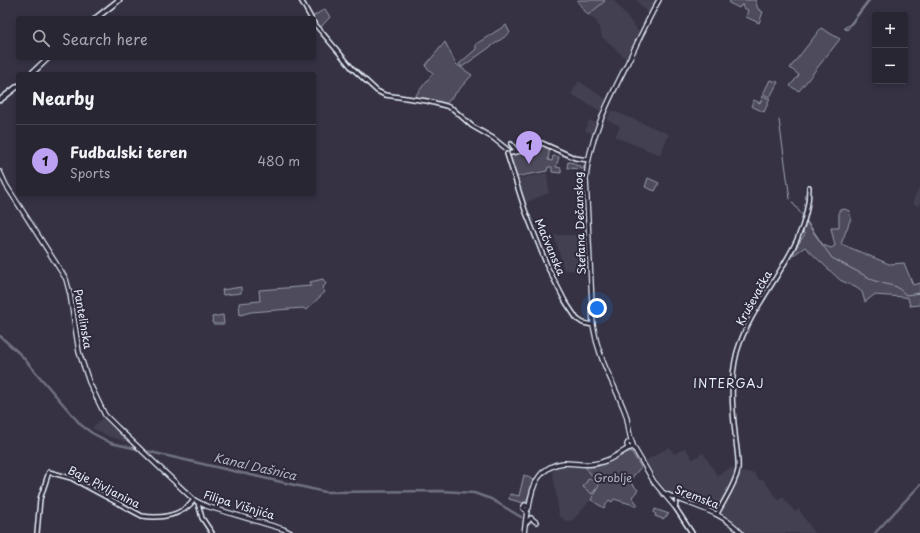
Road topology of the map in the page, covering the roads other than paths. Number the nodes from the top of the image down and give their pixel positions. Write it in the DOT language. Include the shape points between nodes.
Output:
graph roads {
  1 [pos="120,0"];
  2 [pos="301,0"];
  3 [pos="659,0"];
  4 [pos="99,16"];
  5 [pos="310,16"];
  6 [pos="316,25"];
  7 [pos="46,60"];
  8 [pos="32,72"];
  9 [pos="16,88"];
  10 [pos="0,102"];
  11 [pos="511,144"];
  12 [pos="517,150"];
  13 [pos="509,152"];
  14 [pos="588,160"];
  15 [pos="0,172"];
  16 [pos="809,187"];
  17 [pos="592,325"];
  18 [pos="630,445"];
  19 [pos="149,456"];
  20 [pos="664,494"];
  21 [pos="677,499"];
  22 [pos="194,500"];
  23 [pos="198,503"];
  24 [pos="675,506"];
  25 [pos="717,514"];
  26 [pos="527,519"];
  27 [pos="536,522"];
  28 [pos="37,533"];
  29 [pos="212,533"];
  30 [pos="291,533"];
  31 [pos="524,533"];
  32 [pos="692,533"];
  33 [pos="741,533"];
  1 -- 4 [label="main road"];
  2 -- 5 [label="street"];
  3 -- 14 [label="main road, Stefana Dečanskog" via="608,103 596,131"];
  6 -- 13 [label="street" via="352,68 377,91 384,95 446,106"];
  7 -- 8 [label="main road"];
  9 -- 10 [label="main road"];
  11 -- 12 [label="street"];
  12 -- 13 [label="street"];
  12 -- 14 [label="street" via="526,150 544,143 575,158"];
  13 -- 17 [label="street, Mačvanska" via="508,162 553,278 577,319"];
  14 -- 17 [label="main road, Stefana Dečanskog" via="586,199"];
  15 -- 19 [label="main road, Pantelinska" via="66,279 79,352 100,405 111,421"];
  16 -- 25 [label="street, Kruševačka" via="800,235 749,321 738,352 732,382 738,470"];
  17 -- 18 [label="main road, Stefana Dečanskog" via="599,356 625,411 631,433"];
  18 -- 20 [label="main road, Stefana Dečanskog"];
  18 -- 26 [label="main road" via="620,454 598,463 550,467 536,480 527,506"];
  19 -- 22 [label="main road, Filipa Višnjića"];
  20 -- 21 [label="main road, Sremska"];
  20 -- 24 [label="main road, Stefana Dečanskog"];
  21 -- 24 [label="street"];
  21 -- 25 [label="main road, Sremska"];
  22 -- 23 [label="main road, Filipa Višnjića"];
  22 -- 28 [label="street, Baje Pivljanina" via="176,514 142,516 71,478 49,472 40,499"];
  23 -- 29 [label="street" via="202,518"];
  23 -- 30 [label="main road, Filipa Višnjića" via="270,524"];
  24 -- 32 [label="street"];
  25 -- 33 [label="main road, Sremska"];
  26 -- 27 [label="main road" via="531,518"];
  26 -- 31 [label="main road"];
}
